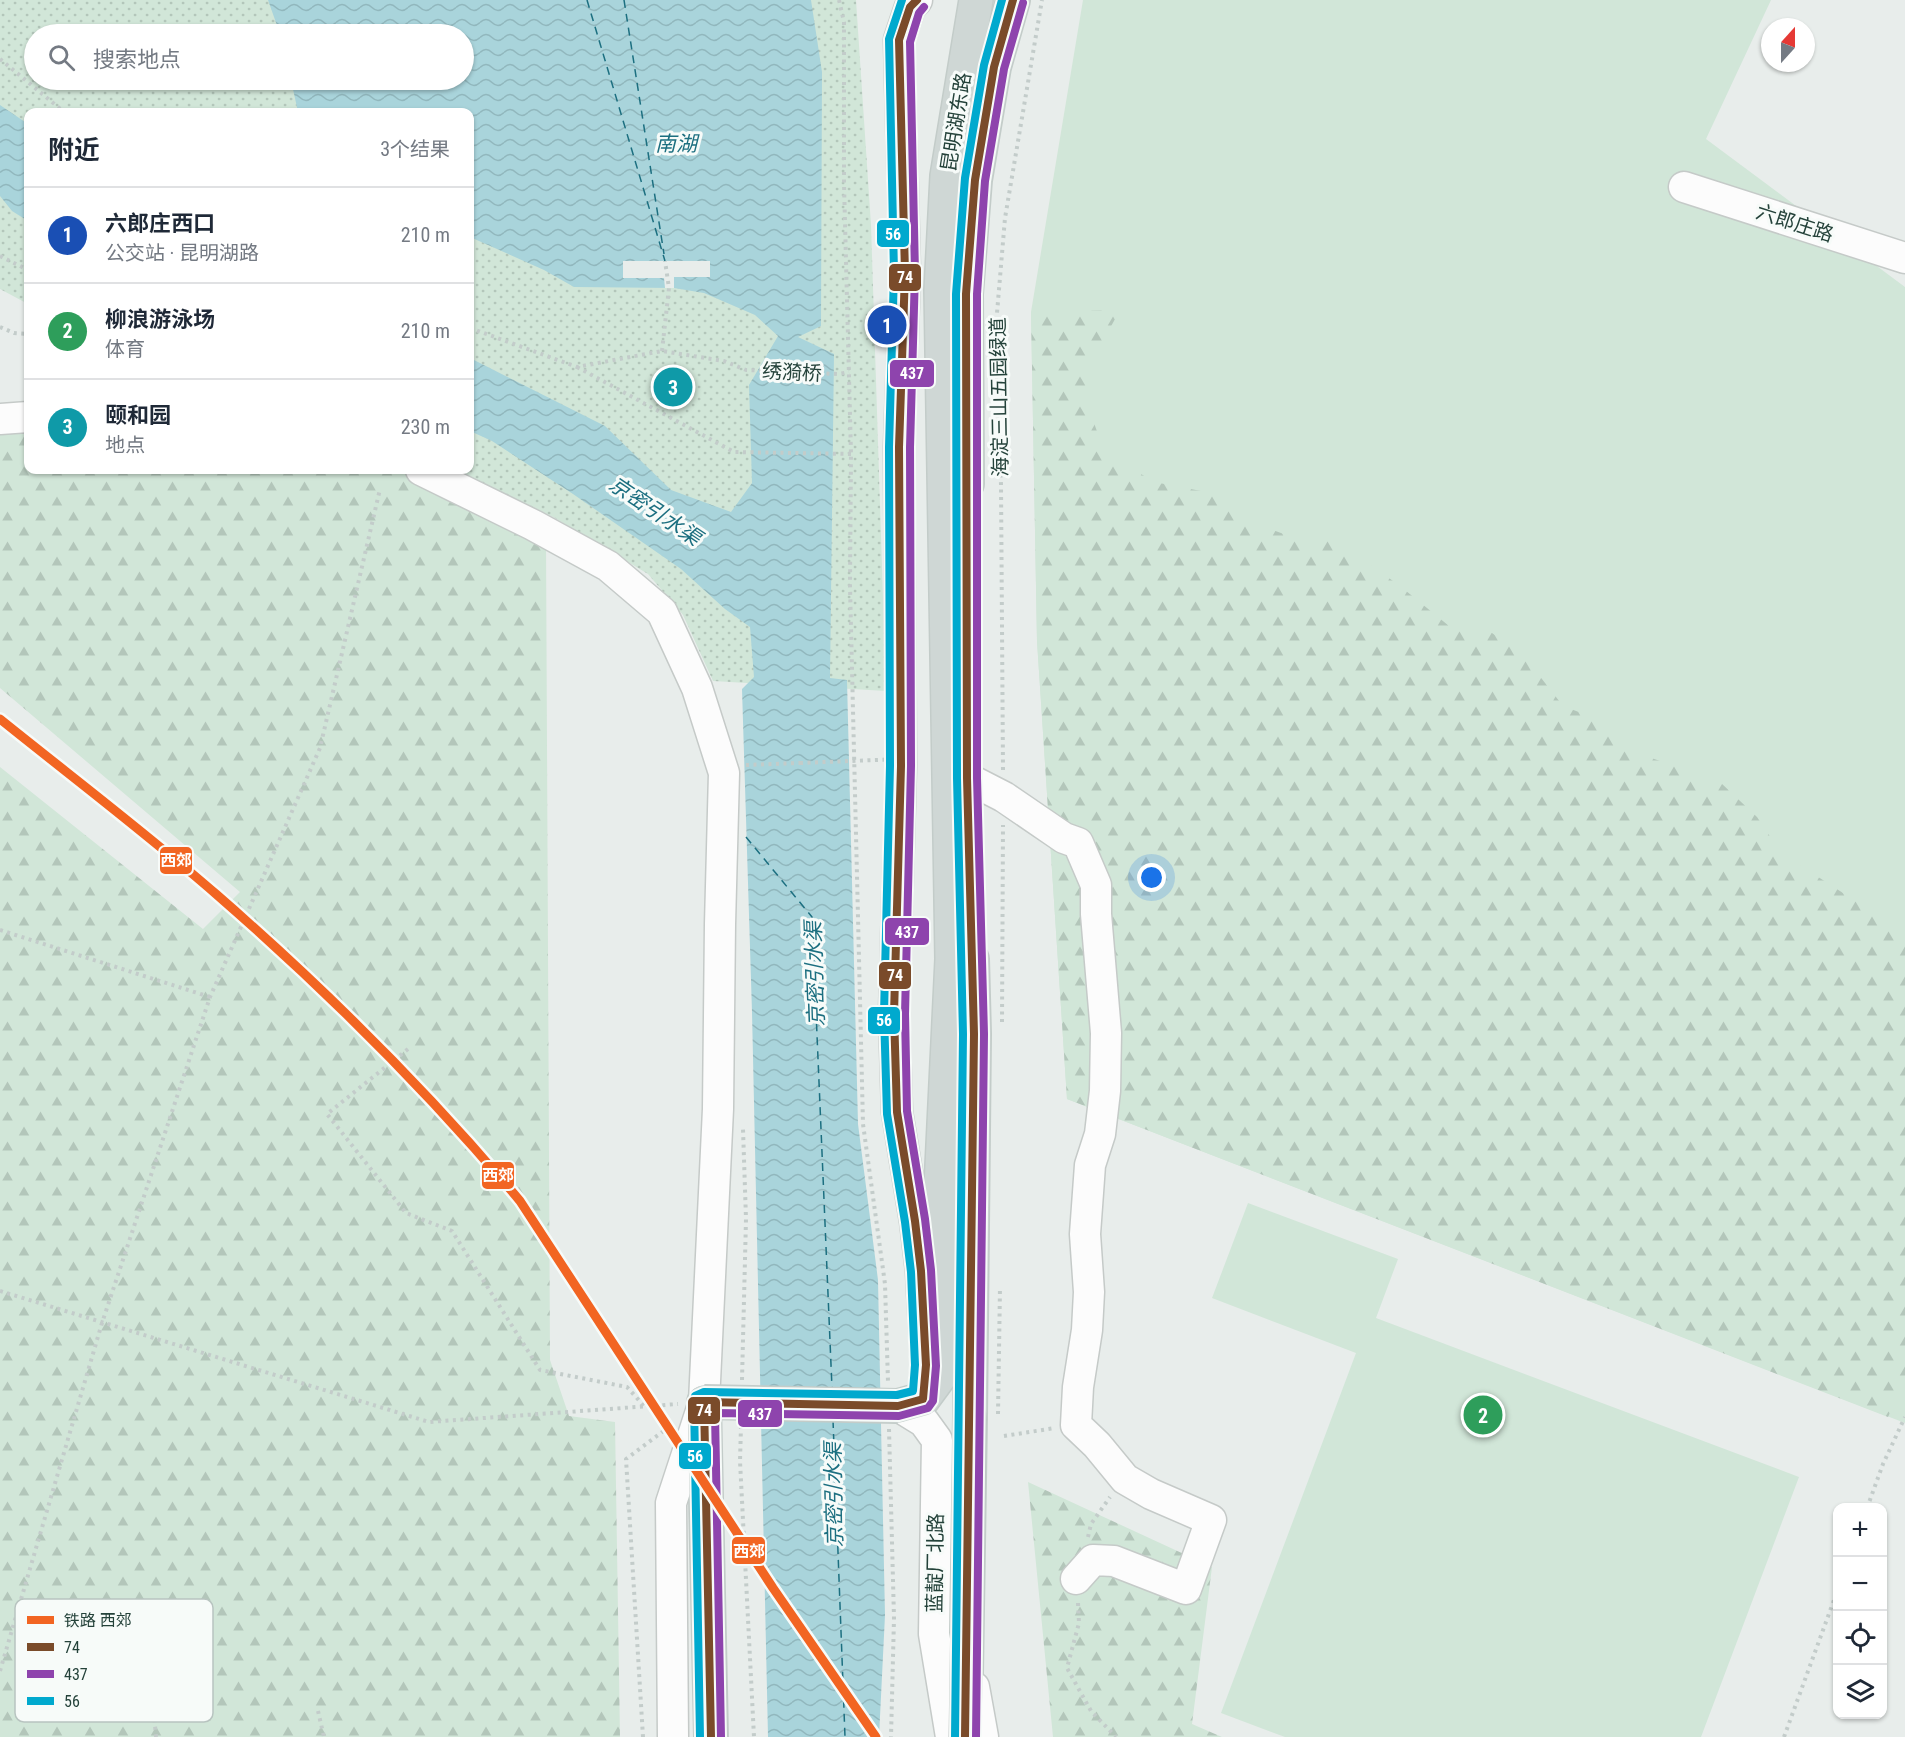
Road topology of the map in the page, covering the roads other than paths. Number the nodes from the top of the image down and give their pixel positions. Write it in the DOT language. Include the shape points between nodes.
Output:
graph roads {
  1 [pos="917,0"];
  2 [pos="976,0"];
  3 [pos="1013,0"];
  4 [pos="1684,188"];
  5 [pos="1905,258"];
  6 [pos="24,417"];
  7 [pos="0,419"];
  8 [pos="429,474"];
  9 [pos="967,778"];
  10 [pos="704,1402"];
  11 [pos="899,1402"];
  12 [pos="970,1416"];
  13 [pos="1076,1579"];
  14 [pos="966,1638"];
  15 [pos="673,1737"];
  16 [pos="711,1737"];
  17 [pos="951,1737"];
  18 [pos="965,1737"];
  19 [pos="984,1737"];
  1 -- 11 [label="street" via="910,7 899,40 905,273 899,447 901,759 894,1014 897,1112 921,1271 926,1365"];
  2 -- 11 [label="main road, 昆明湖东路" via="947,176 941,290 952,959 940,1207 945,1369"];
  3 -- 9 [label="main road, 昆明湖东路" via="994,67 975,180 966,294"];
  4 -- 5 [label="street, 六郎庄路"];
  6 -- 7 [label="street"];
  8 -- 10 [label="street" via="608,566 662,612 697,688 724,773 718,1108"];
  9 -- 12 [label="main road, 昆明湖东路" via="974,1034"];
  9 -- 13 [label="street" via="1078,843 1096,885 1106,1033 1105,1091 1100,1134 1090,1165 1085,1234 1087,1330 1076,1425 1125,1479 1210,1520 1186,1590 1114,1561 1093,1560"];
  10 -- 11 [label="main road, bridge"];
  10 -- 15 [label="street" via="671,1503"];
  10 -- 16 [label="highway"];
  11 -- 17 [label="street, 蓝靛厂北路" via="924,1422 936,1440 934,1634"];
  12 -- 14 [label="highway, 蓝靛厂北路"];
  14 -- 18 [label="highway, 蓝靛厂北路"];
  14 -- 19 [label="street"];
}
